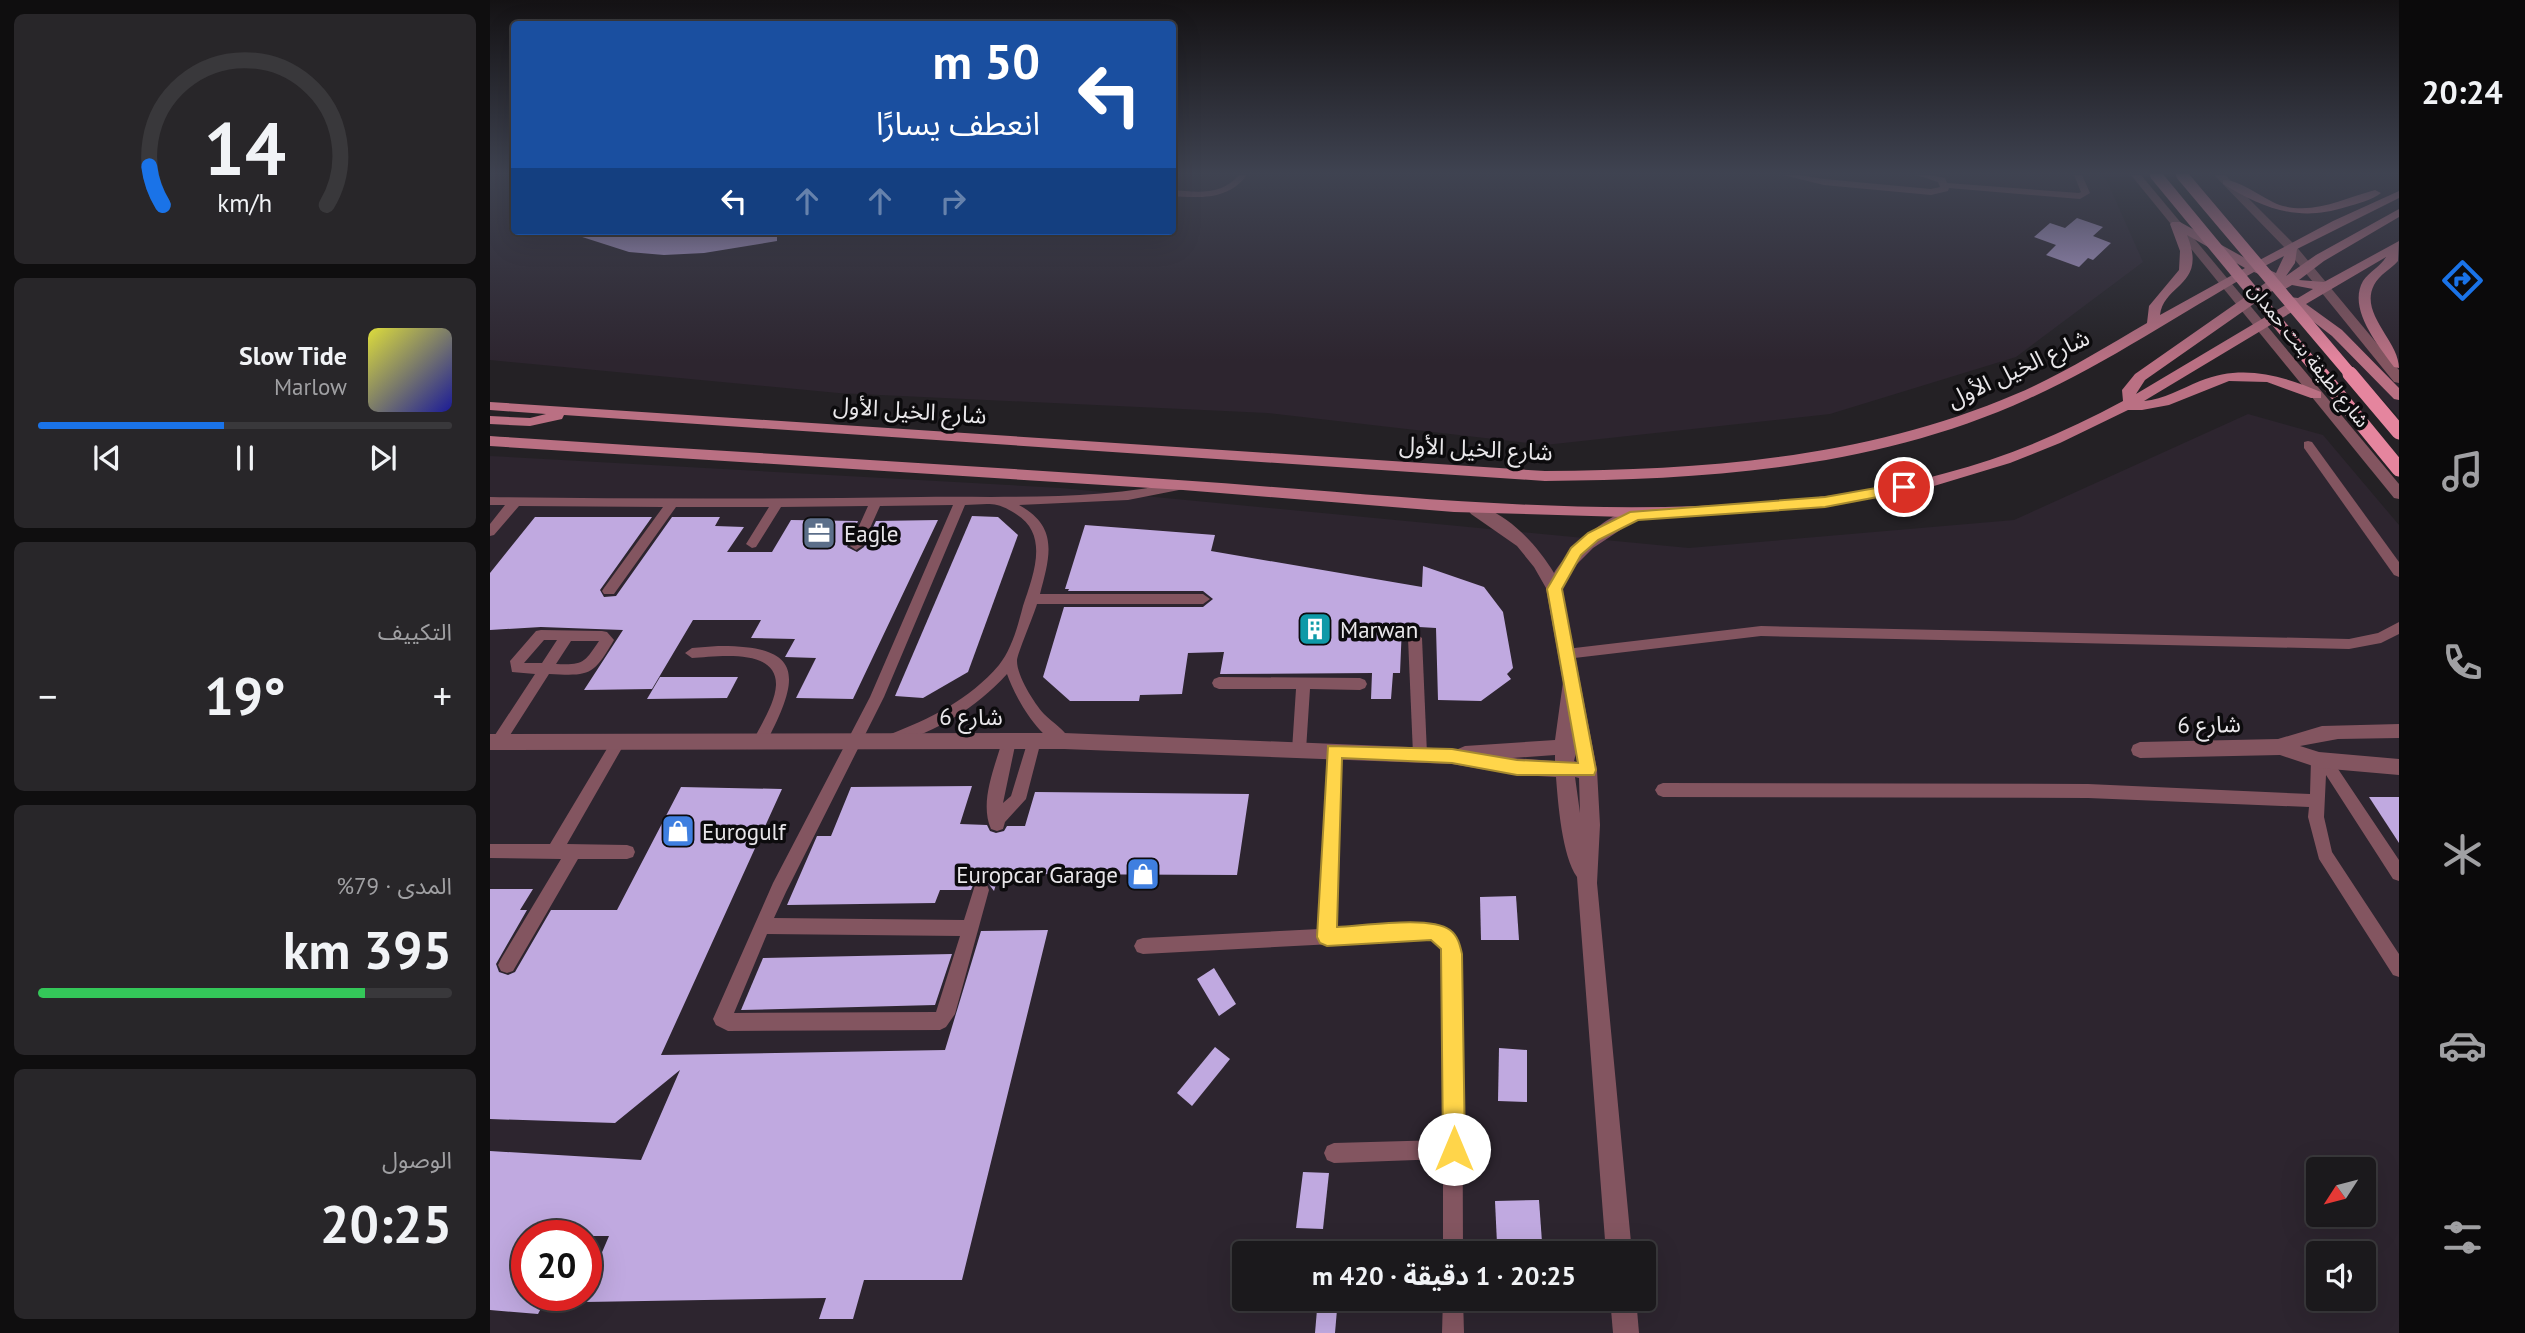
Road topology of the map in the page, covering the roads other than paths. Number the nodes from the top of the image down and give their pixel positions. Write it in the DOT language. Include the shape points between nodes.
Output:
graph roads {
  1 [pos="2181,237"];
  2 [pos="2187,237"];
  3 [pos="2200,237"];
  4 [pos="2207,237"];
  5 [pos="2235,237"];
  6 [pos="2281,237"];
  7 [pos="2311,237"];
  8 [pos="2357,237"];
  9 [pos="2291,247"];
  10 [pos="2395,248"];
  11 [pos="2309,266"];
  12 [pos="2255,268"];
  13 [pos="2225,284"];
  14 [pos="2278,286"];
  15 [pos="2326,286"];
  16 [pos="2300,304"];
  17 [pos="2244,306"];
  18 [pos="2153,325"];
  19 [pos="2261,328"];
  20 [pos="2386,344"];
  21 [pos="2399,355"];
  22 [pos="2399,364"];
  23 [pos="2399,379"];
  24 [pos="2316,395"];
  25 [pos="2399,396"];
  26 [pos="490,406"];
  27 [pos="2130,406"];
  28 [pos="570,410"];
  29 [pos="490,420"];
  30 [pos="2399,432"];
  31 [pos="490,441"];
  32 [pos="2308,446"];
  33 [pos="2399,469"];
  34 [pos="1185,485"];
  35 [pos="2399,494"];
  36 [pos="490,501"];
  37 [pos="516,501"];
  38 [pos="961,501"];
  39 [pos="995,501"];
  40 [pos="876,502"];
  41 [pos="777,503"];
  42 [pos="672,504"];
  43 [pos="1476,510"];
  44 [pos="1635,515"];
  45 [pos="490,533"];
  46 [pos="752,544"];
  47 [pos="856,546"];
  48 [pos="2399,572"];
  49 [pos="1554,589"];
  50 [pos="609,591"];
  51 [pos="1031,599"];
  52 [pos="1203,599"];
  53 [pos="2399,627"];
  54 [pos="567,636"];
  55 [pos="1415,638"];
  56 [pos="692,653"];
  57 [pos="1566,654"];
  58 [pos="1010,660"];
  59 [pos="545,670"];
  60 [pos="1570,680"];
  61 [pos="1219,683"];
  62 [pos="1303,684"];
  63 [pos="1360,684"];
  64 [pos="2399,732"];
  65 [pos="857,740"];
  66 [pos="890,740"];
  67 [pos="619,741"];
  68 [pos="760,741"];
  69 [pos="1009,741"];
  70 [pos="1034,741"];
  71 [pos="1064,741"];
  72 [pos="494,742"];
  73 [pos="1563,746"];
  74 [pos="1585,746"];
  75 [pos="2280,747"];
  76 [pos="1299,750"];
  77 [pos="2140,750"];
  78 [pos="1334,751"];
  79 [pos="1420,754"];
  80 [pos="1452,756"];
  81 [pos="2322,761"];
  82 [pos="2399,767"];
  83 [pos="1564,770"];
  84 [pos="1588,770"];
  85 [pos="1663,790"];
  86 [pos="2315,801"];
  87 [pos="490,851"];
  88 [pos="555,851"];
  89 [pos="574,852"];
  90 [pos="627,852"];
  91 [pos="2399,874"];
  92 [pos="1587,883"];
  93 [pos="981,890"];
  94 [pos="761,926"];
  95 [pos="970,928"];
  96 [pos="1327,937"];
  97 [pos="1143,946"];
  98 [pos="508,965"];
  99 [pos="2399,969"];
  100 [pos="1454,1149"];
  101 [pos="1334,1153"];
  102 [pos="1454,1241"];
  103 [pos="1618,1241"];
  104 [pos="1453,1311"];
  105 [pos="1624,1311"];
  106 [pos="1453,1333"];
  107 [pos="1626,1333"];
  1 -- 18 [label="main road" via="2188,253 2187,269 2155,306"];
  2 -- 13 [label="street, شارع لطيفة بنت حمدان"];
  3 -- 12 [label="main road"];
  4 -- 33 [label="main road, شارع لطيفة بنت حمدان, bridge"];
  5 -- 30 [label="main road, شارع لطيفة بنت حمدان, bridge"];
  6 -- 9 [label="street"];
  7 -- 9 [label="main road, شارع الخيل الأول"];
  8 -- 11 [label="main road"];
  9 -- 11 [label="street"];
  9 -- 12 [label="main road, شارع الخيل الأول"];
  9 -- 14 [label="main road"];
  10 -- 15 [label="main road"];
  10 -- 20 [label="main road" via="2392,261 2366,288 2365,302"];
  11 -- 14 [label="main road"];
  11 -- 15 [label="street"];
  12 -- 13 [label="main road, شارع الخيل الأول"];
  12 -- 14 [label="main road"];
  13 -- 14 [label="main road"];
  13 -- 17 [label="street, شارع لطيفة بنت حمدان"];
  13 -- 18 [label="main road, شارع الخيل الأول"];
  14 -- 15 [label="main road"];
  14 -- 16 [label="main road"];
  14 -- 17 [label="main road"];
  14 -- 19 [label="main road"];
  15 -- 16 [label="main road"];
  15 -- 23 [label="street"];
  16 -- 19 [label="main road"];
  16 -- 25 [label="main road" via="2337,332"];
  17 -- 19 [label="street, شارع لطيفة بنت حمدان"];
  17 -- 27 [label="main road" via="2140,377 2129,390"];
  18 -- 28 [label="main road, شارع الخيل الأول" via="2055,381 1944,427 1816,458 1684,474 1545,476"];
  19 -- 24 [label="street, شارع لطيفة بنت حمدان"];
  19 -- 27 [label="main road"];
  20 -- 21 [label="lane"];
  20 -- 22 [label="main road"];
  24 -- 27 [label="main road" via="2269,379 2234,376 2162,404"];
  24 -- 35 [label="street, شارع لطيفة بنت حمدان"];
  26 -- 28 [label="main road, شارع الخيل الأول"];
  27 -- 44 [label="main road" via="2000,462 1933,481 1825,502"];
  28 -- 29 [label="main road" via="530,422"];
  31 -- 34 [label="main road"];
  32 -- 48 [label="lane"];
  34 -- 39 [label="lane" via="1141,495"];
  34 -- 43 [label="main road"];
  36 -- 37 [label="lane"];
  37 -- 42 [label="lane"];
  37 -- 45 [label="lane"];
  38 -- 39 [label="lane"];
  38 -- 40 [label="lane"];
  38 -- 65 [label="lane"];
  39 -- 51 [label="lane" via="1025,514 1042,536 1044,554"];
  40 -- 41 [label="lane"];
  40 -- 47 [label="lane"];
  41 -- 42 [label="lane"];
  41 -- 46 [label="lane"];
  42 -- 50 [label="lane"];
  43 -- 44 [label="main road"];
  43 -- 49 [label="street" via="1507,528 1532,551"];
  44 -- 49 [label="street" via="1593,537 1576,552"];
  49 -- 57 [label="street"];
  51 -- 52 [label="lane"];
  51 -- 58 [label="lane"];
  53 -- 57 [label="lane" via="2381,638 2349,644 1760,631"];
  54 -- 59 [label="lane"];
  54 -- 59 [label="lane" via="539,635 515,664"];
  54 -- 59 [label="lane" via="605,636 607,640 585,669"];
  55 -- 79 [label="lane"];
  56 -- 68 [label="lane" via="758,653 780,668 783,686"];
  57 -- 60 [label="street"];
  58 -- 66 [label="lane" via="989,685 954,712"];
  58 -- 71 [label="lane" via="1030,710"];
  59 -- 72 [label="lane"];
  60 -- 73 [label="street"];
  60 -- 74 [label="street"];
  61 -- 62 [label="lane"];
  62 -- 63 [label="lane"];
  62 -- 76 [label="lane"];
  64 -- 75 [label="street, شارع 6" via="2313,735"];
  65 -- 66 [label="street, شارع 6"];
  65 -- 68 [label="street, شارع 6"];
  65 -- 94 [label="lane"];
  66 -- 69 [label="street, شارع 6"];
  67 -- 68 [label="street, شارع 6"];
  67 -- 72 [label="street, شارع 6"];
  67 -- 88 [label="lane"];
  69 -- 70 [label="street, شارع 6"];
  69 -- 70 [label="lane" via="995,797 998,822 1018,799"];
  70 -- 71 [label="street, شارع 6"];
  71 -- 76 [label="street, شارع 6"];
  73 -- 74 [label="street, شارع 6"];
  73 -- 80 [label="street, شارع 6"];
  73 -- 83 [label="street"];
  74 -- 84 [label="street"];
  75 -- 77 [label="street, شارع 6"];
  75 -- 81 [label="street, شارع 6"];
  76 -- 78 [label="street, شارع 6"];
  78 -- 79 [label="street, شارع 6"];
  78 -- 96 [label="lane"];
  79 -- 80 [label="street, شارع 6"];
  80 -- 83 [label="street, شارع 6"];
  81 -- 82 [label="street, شارع 6"];
  81 -- 86 [label="lane"];
  81 -- 91 [label="lane"];
  83 -- 84 [label="street, شارع 6"];
  83 -- 92 [label="street"];
  84 -- 92 [label="street"];
  85 -- 86 [label="lane" via="2088,791"];
  86 -- 99 [label="lane" via="2325,854"];
  87 -- 88 [label="lane"];
  88 -- 89 [label="lane"];
  89 -- 90 [label="lane"];
  89 -- 98 [label="lane"];
  92 -- 103 [label="street"];
  93 -- 95 [label="lane"];
  94 -- 95 [label="lane"];
  94 -- 95 [label="lane" via="722,1015 724,1021 935,1023 946,1014"];
  96 -- 97 [label="lane"];
  96 -- 100 [label="lane" via="1431,931 1450,944"];
  100 -- 101 [label="lane"];
  100 -- 102 [label="lane"];
  104 -- 106 [label="lane"];
  105 -- 107 [label="street"];
}
